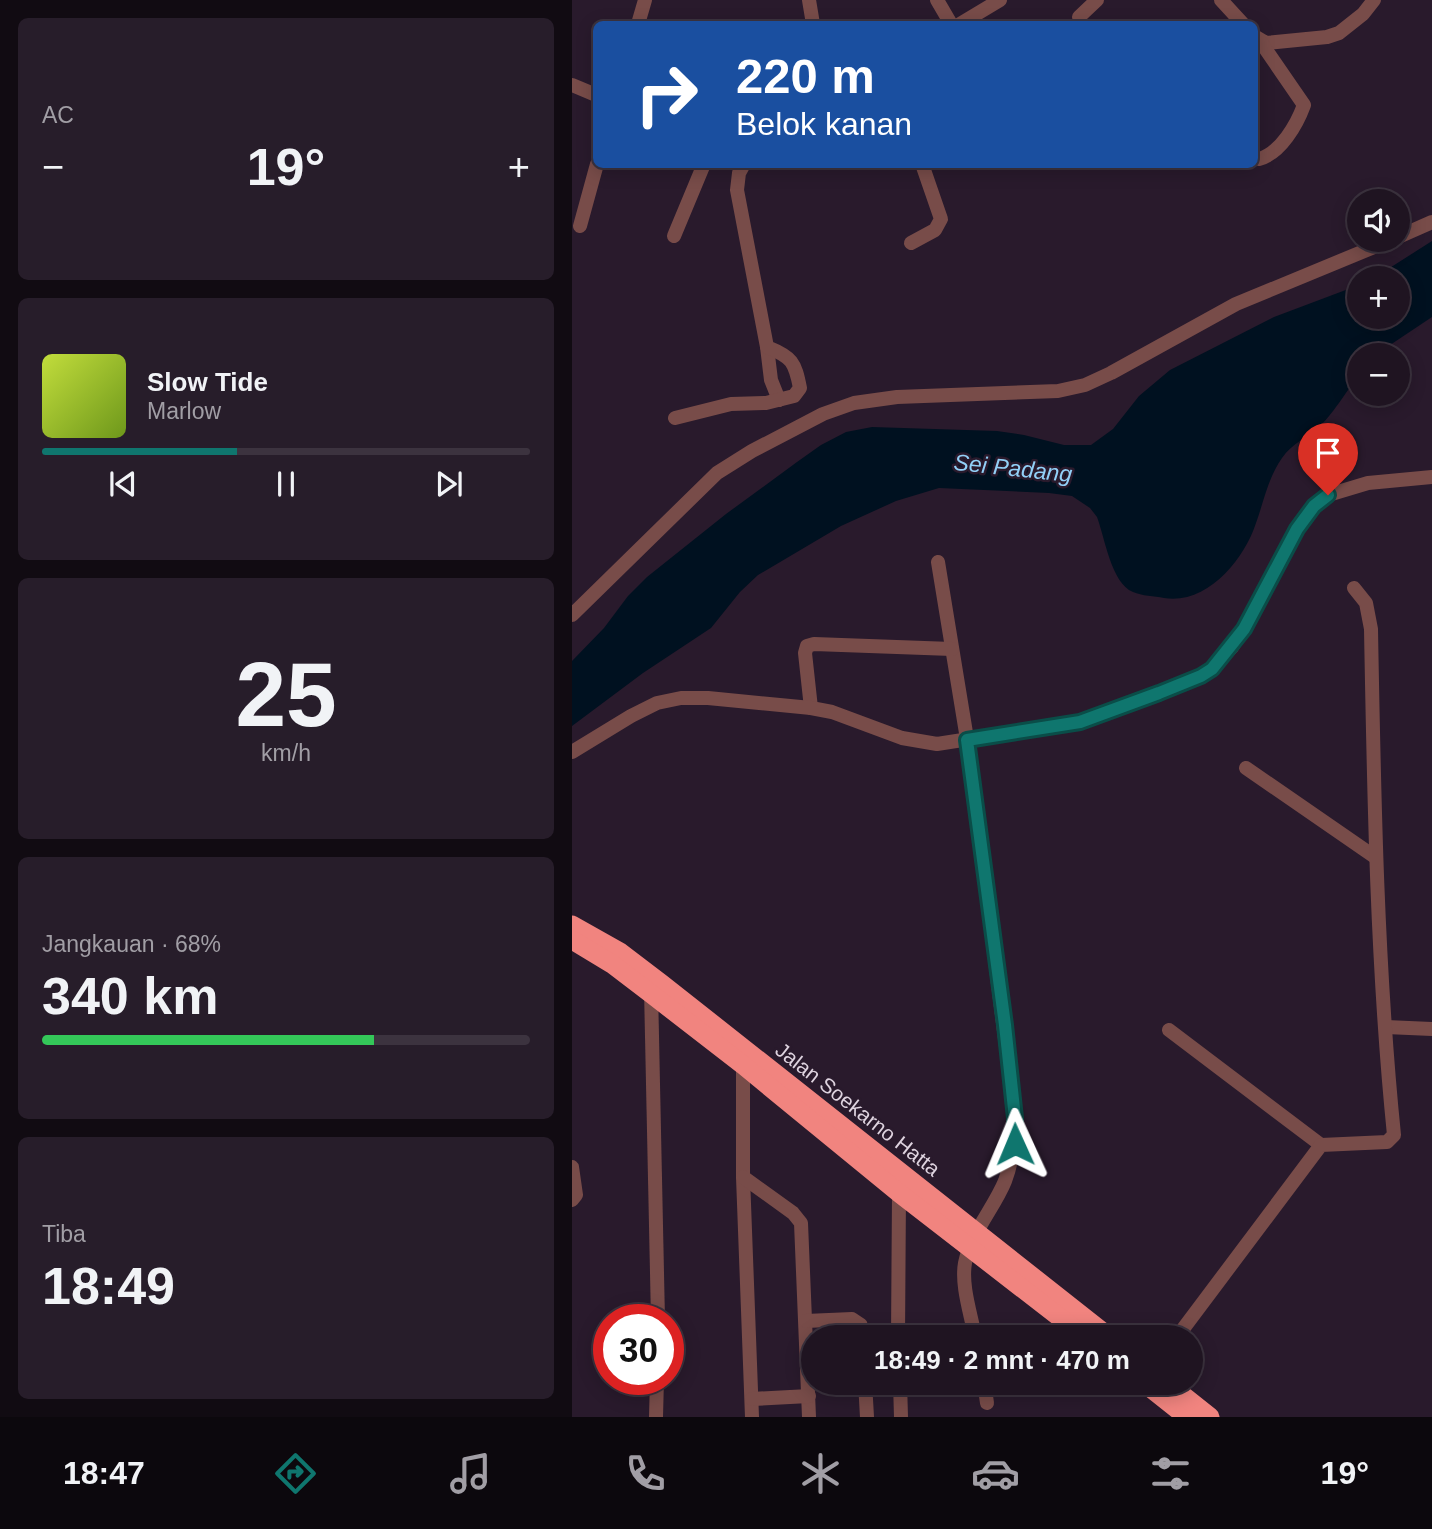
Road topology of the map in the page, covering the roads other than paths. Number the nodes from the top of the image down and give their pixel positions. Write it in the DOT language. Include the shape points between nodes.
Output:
graph roads {
  1 [pos="644,0"];
  2 [pos="809,0"];
  3 [pos="937,0"];
  4 [pos="1000,0"];
  5 [pos="1097,0"];
  6 [pos="1221,0"];
  7 [pos="1374,0"];
  8 [pos="1080,18"];
  9 [pos="639,21"];
  10 [pos="812,21"];
  11 [pos="949,21"];
  12 [pos="965,21"];
  13 [pos="1240,21"];
  14 [pos="1258,39"];
  15 [pos="1258,40"];
  16 [pos="572,85"];
  17 [pos="593,94"];
  18 [pos="1259,159"];
  19 [pos="596,168"];
  20 [pos="702,168"];
  21 [pos="742,168"];
  22 [pos="923,168"];
  23 [pos="1432,222"];
  24 [pos="580,226"];
  25 [pos="1410,232"];
  26 [pos="674,236"];
  27 [pos="911,243"];
  28 [pos="1362,252"];
  29 [pos="767,347"];
  30 [pos="779,400"];
  31 [pos="675,418"];
  32 [pos="1432,477"];
  33 [pos="938,562"];
  34 [pos="1354,588"];
  35 [pos="572,615"];
  36 [pos="952,649"];
  37 [pos="811,708"];
  38 [pos="967,740"];
  39 [pos="572,752"];
  40 [pos="1246,768"];
  41 [pos="1375,857"];
  42 [pos="572,925"];
  43 [pos="572,940"];
  44 [pos="651,985"];
  45 [pos="1386,1027"];
  46 [pos="1432,1029"];
  47 [pos="1169,1030"];
  48 [pos="743,1056"];
  49 [pos="1321,1145"];
  50 [pos="572,1167"];
  51 [pos="743,1177"];
  52 [pos="899,1193"];
  53 [pos="572,1200"];
  54 [pos="974,1240"];
  55 [pos="658,1304"];
  56 [pos="806,1321"];
  57 [pos="861,1325"];
  58 [pos="898,1325"];
  59 [pos="973,1325"];
  60 [pos="1071,1325"];
  61 [pos="1092,1325"];
  62 [pos="1186,1325"];
  63 [pos="657,1395"];
  64 [pos="866,1395"];
  65 [pos="900,1395"];
  66 [pos="986,1395"];
  67 [pos="1159,1395"];
  68 [pos="1182,1395"];
  69 [pos="809,1396"];
  70 [pos="752,1399"];
  71 [pos="987,1403"];
  72 [pos="1208,1416"];
  73 [pos="656,1417"];
  74 [pos="752,1417"];
  75 [pos="809,1417"];
  76 [pos="867,1417"];
  77 [pos="901,1417"];
  78 [pos="1187,1417"];
  1 -- 9 [label="street"];
  2 -- 10 [label="street"];
  3 -- 11 [label="street"];
  4 -- 12 [label="street"];
  5 -- 8 [label="street"];
  6 -- 13 [label="street"];
  7 -- 14 [label="street" via="1339,33 1273,42"];
  15 -- 18 [label="street" via="1305,105 1279,147"];
  16 -- 17 [label="street"];
  19 -- 24 [label="street"];
  20 -- 26 [label="street"];
  21 -- 29 [label="street" via="737,190"];
  22 -- 27 [label="street" via="941,219 935,230"];
  23 -- 25 [label="street"];
  28 -- 35 [label="street" via="1236,304 1085,385 1058,391 897,397 854,403 823,414 717,473"];
  29 -- 30 [label="street"];
  29 -- 30 [label="street" via="787,356 796,367 799,392"];
  30 -- 31 [label="street" via="731,404"];
  32 -- 38 [label="street" via="1368,483 1328,495 1314,506 1244,629 1221,660 1201,676 1080,722"];
  33 -- 36 [label="street"];
  34 -- 41 [label="street" via="1366,603 1371,629"];
  36 -- 37 [label="street" via="807,646"];
  36 -- 38 [label="street"];
  37 -- 38 [label="street" via="920,742"];
  37 -- 39 [label="street" via="681,698 657,703"];
  38 -- 54 [label="street" via="1015,1118 1015,1144 1005,1182"];
  40 -- 41 [label="street"];
  41 -- 45 [label="street"];
  42 -- 44 [label="highway, Jalan Soekarno Hatta" via="600,940"];
  43 -- 44 [label="highway, Jalan Soekarno Hatta"];
  44 -- 48 [label="highway, Jalan Soekarno Hatta"];
  44 -- 55 [label="street"];
  45 -- 46 [label="street"];
  45 -- 49 [label="street" via="1394,1135 1387,1142"];
  47 -- 49 [label="street"];
  48 -- 51 [label="street"];
  48 -- 52 [label="highway, Jalan Soekarno Hatta"];
  48 -- 54 [label="highway, Jalan Soekarno Hatta"];
  49 -- 62 [label="street"];
  50 -- 53 [label="street" via="576,1195"];
  51 -- 56 [label="street" via="799,1219"];
  51 -- 70 [label="street"];
  52 -- 54 [label="highway, Jalan Soekarno Hatta"];
  52 -- 58 [label="street"];
  54 -- 59 [label="street" via="964,1275"];
  54 -- 60 [label="highway, Jalan Soekarno Hatta"];
  54 -- 61 [label="highway, Jalan Soekarno Hatta"];
  56 -- 57 [label="street" via="852,1319"];
  56 -- 69 [label="street"];
  63 -- 73 [label="street"];
  64 -- 76 [label="street"];
  65 -- 77 [label="street"];
  66 -- 71 [label="street"];
  67 -- 78 [label="highway"];
  68 -- 72 [label="highway"];
  69 -- 70 [label="street"];
  69 -- 75 [label="street"];
  70 -- 74 [label="street"];
}
